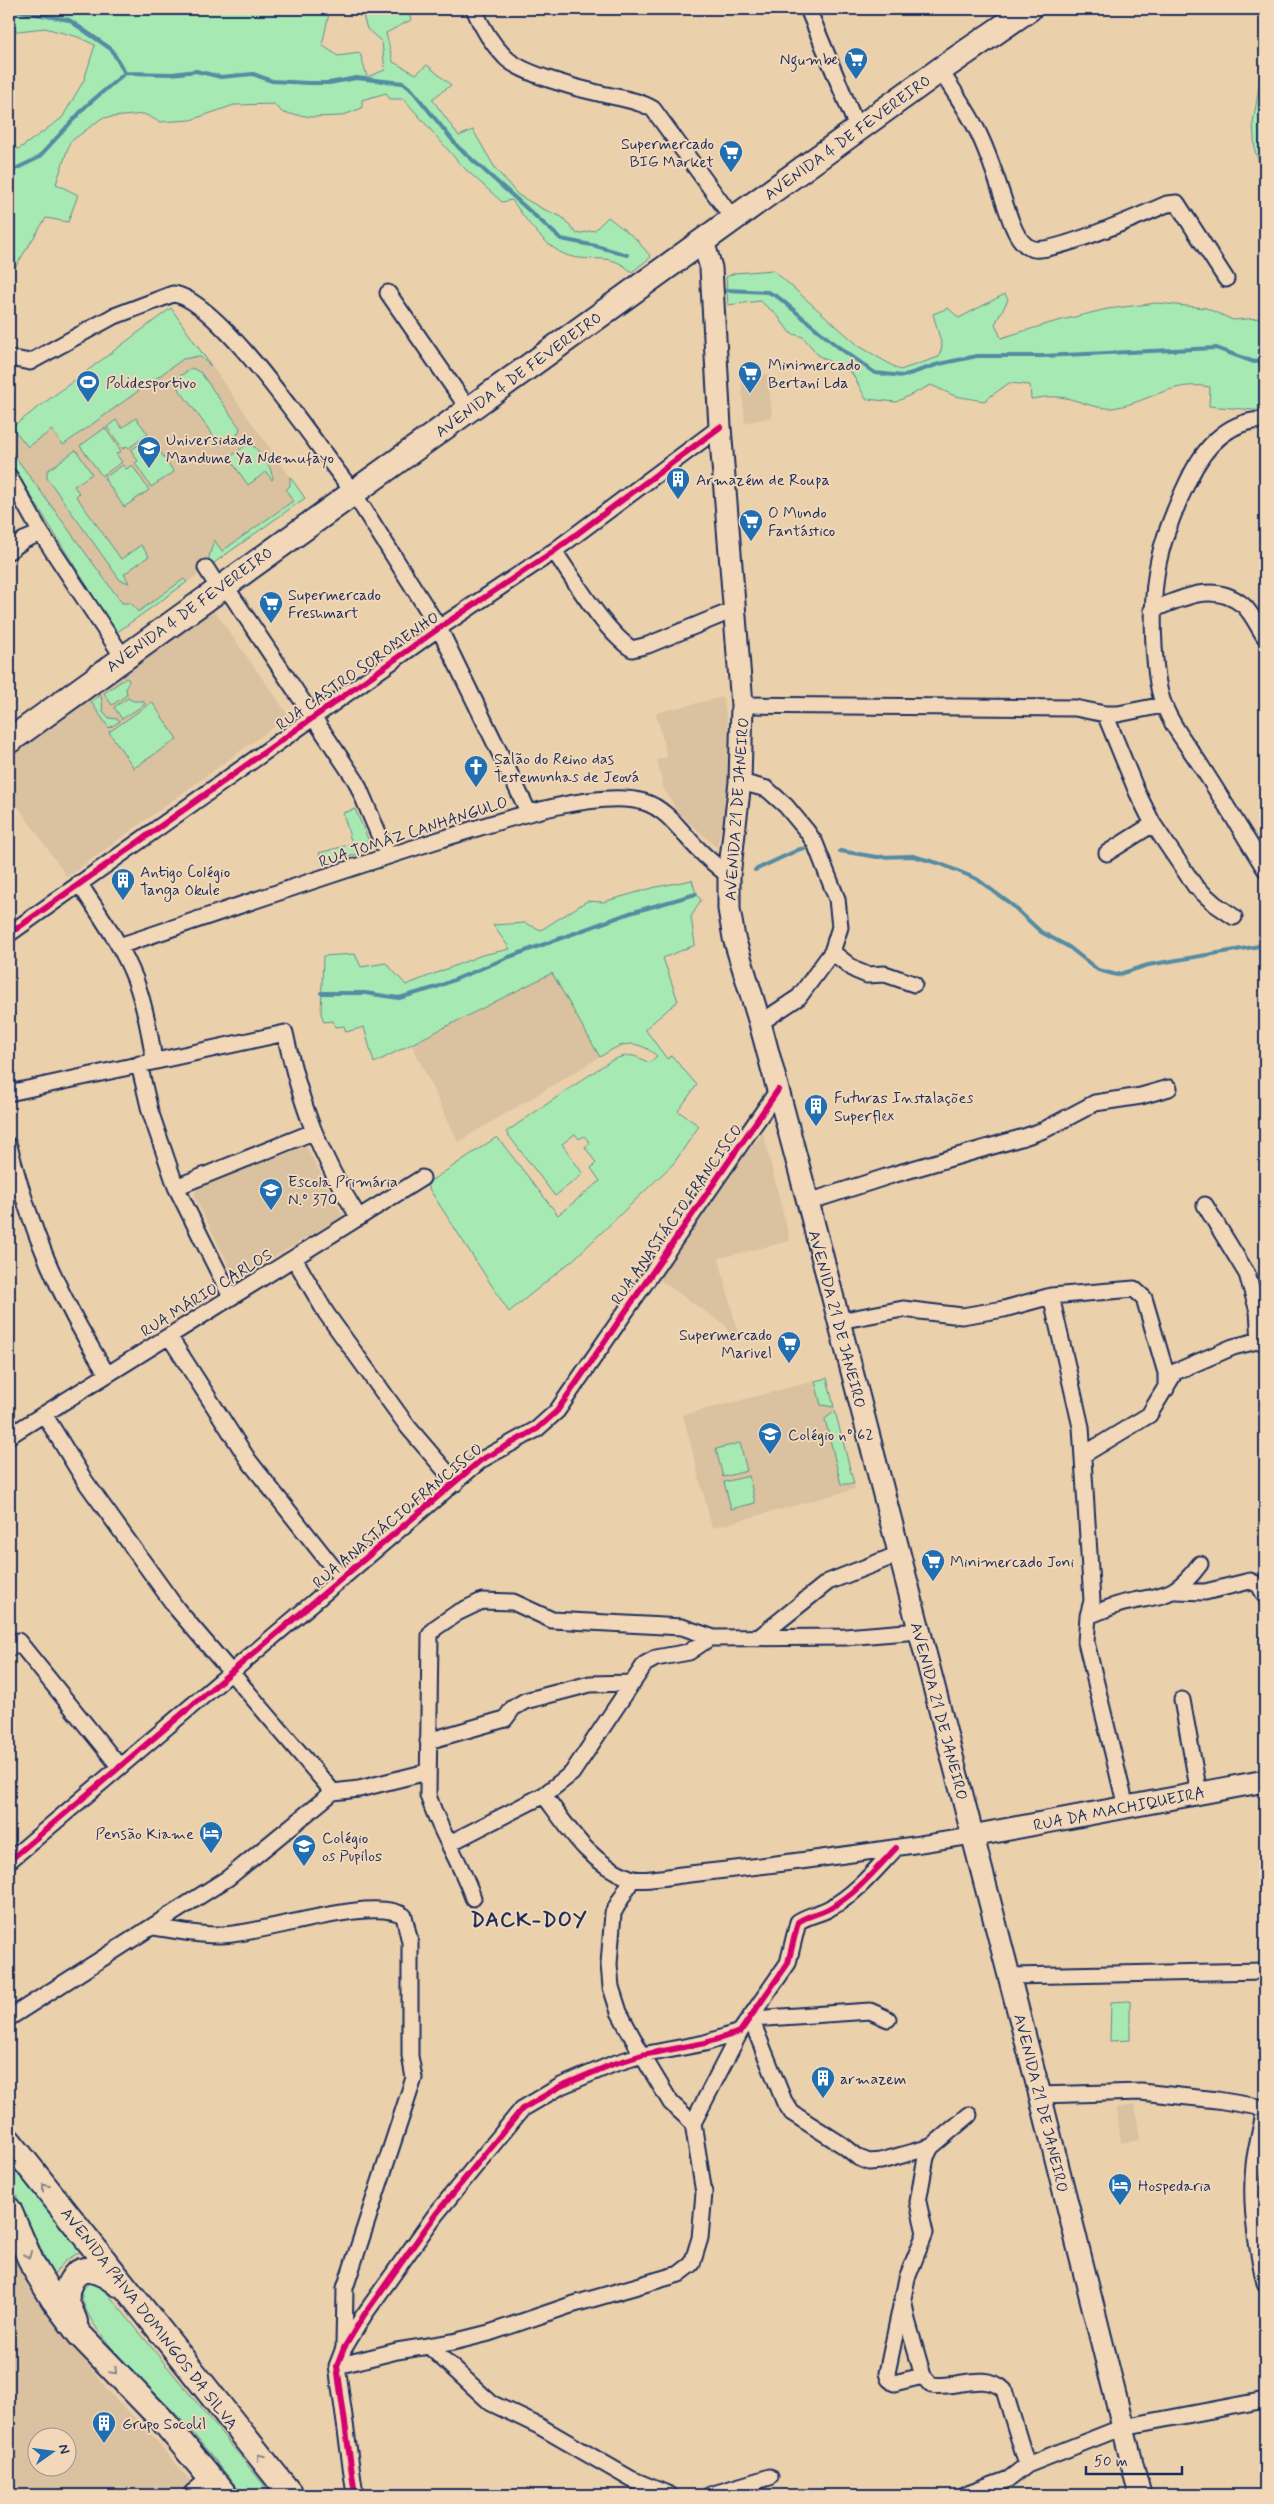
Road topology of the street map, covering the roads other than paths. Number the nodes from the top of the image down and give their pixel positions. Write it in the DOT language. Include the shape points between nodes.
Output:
graph roads {
  1 [pos="474,9"];
  2 [pos="808,9"];
  3 [pos="1006,9"];
  4 [pos="1029,9"];
  5 [pos="940,70"];
  6 [pos="854,120"];
  7 [pos="728,212"];
  8 [pos="703,242"];
  9 [pos="1226,279"];
  10 [pos="388,292"];
  11 [pos="9,358"];
  12 [pos="463,401"];
  13 [pos="1265,420"];
  14 [pos="720,428"];
  15 [pos="9,476"];
  16 [pos="350,488"];
  17 [pos="41,533"];
  18 [pos="9,551"];
  19 [pos="554,551"];
  20 [pos="214,577"];
  21 [pos="736,609"];
  22 [pos="1152,610"];
  23 [pos="440,628"];
  24 [pos="1265,637"];
  25 [pos="117,648"];
  26 [pos="742,705"];
  27 [pos="1163,705"];
  28 [pos="1105,714"];
  29 [pos="315,717"];
  30 [pos="9,726"];
  31 [pos="9,741"];
  32 [pos="740,782"];
  33 [pos="529,813"];
  34 [pos="1153,824"];
  35 [pos="1107,853"];
  36 [pos="388,856"];
  37 [pos="1265,869"];
  38 [pos="729,876"];
  39 [pos="80,883"];
  40 [pos="1234,916"];
  41 [pos="9,934"];
  42 [pos="119,946"];
  43 [pos="832,952"];
  44 [pos="914,984"];
  45 [pos="760,1023"];
  46 [pos="154,1061"];
  47 [pos="139,1064"];
  48 [pos="1169,1088"];
  49 [pos="778,1090"];
  50 [pos="9,1093"];
  51 [pos="313,1132"];
  52 [pos="9,1146"];
  53 [pos="422,1178"];
  54 [pos="176,1187"];
  55 [pos="808,1202"];
  56 [pos="1205,1205"];
  57 [pos="359,1218"];
  58 [pos="294,1258"];
  59 [pos="1050,1296"];
  60 [pos="231,1297"];
  61 [pos="838,1321"];
  62 [pos="169,1336"];
  63 [pos="1263,1340"];
  64 [pos="108,1374"];
  65 [pos="1166,1389"];
  66 [pos="44,1414"];
  67 [pos="9,1436"];
  68 [pos="1084,1455"];
  69 [pos="456,1483"];
  70 [pos="899,1554"];
  71 [pos="1200,1564"];
  72 [pos="342,1579"];
  73 [pos="1176,1591"];
  74 [pos="1264,1596"];
  75 [pos="1088,1616"];
  76 [pos="919,1631"];
  77 [pos="711,1636"];
  78 [pos="758,1638"];
  79 [pos="12,1639"];
  80 [pos="230,1673"];
  81 [pos="633,1683"];
  82 [pos="1182,1700"];
  83 [pos="428,1741"];
  84 [pos="119,1766"];
  85 [pos="427,1772"];
  86 [pos="1265,1781"];
  87 [pos="333,1792"];
  88 [pos="1199,1793"];
  89 [pos="544,1795"];
  90 [pos="1126,1807"];
  91 [pos="972,1836"];
  92 [pos="450,1843"];
  93 [pos="896,1848"];
  94 [pos="9,1861"];
  95 [pos="632,1880"];
  96 [pos="473,1898"];
  97 [pos="154,1927"];
  98 [pos="1265,1971"];
  99 [pos="1009,1976"];
  100 [pos="9,2018"];
  101 [pos="751,2019"];
  102 [pos="888,2020"];
  103 [pos="740,2032"];
  104 [pos="642,2055"];
  105 [pos="1040,2094"];
  106 [pos="1265,2108"];
  107 [pos="969,2115"];
  108 [pos="693,2124"];
  109 [pos="9,2141"];
  110 [pos="931,2147"];
  111 [pos="9,2210"];
  112 [pos="1265,2283"];
  113 [pos="130,2293"];
  114 [pos="903,2298"];
  115 [pos="80,2335"];
  116 [pos="430,2347"];
  117 [pos="344,2348"];
  118 [pos="337,2366"];
  119 [pos="923,2376"];
  120 [pos="1265,2400"];
  121 [pos="1123,2427"];
  122 [pos="1027,2465"];
  123 [pos="770,2477"];
  124 [pos="218,2487"];
  125 [pos="653,2492"];
  126 [pos="194,2495"];
  127 [pos="291,2495"];
  128 [pos="355,2495"];
  129 [pos="670,2495"];
  130 [pos="710,2495"];
  131 [pos="965,2495"];
  132 [pos="1140,2495"];
  1 -- 7 [label="street" via="481,26 506,59 522,69 594,92 643,103 653,109"];
  2 -- 6 [label="street"];
  3 -- 6 [label="main road, AVENIDA 4 DE FEVEREIRO"];
  4 -- 5 [label="main road, AVENIDA 4 DE FEVEREIRO"];
  5 -- 8 [label="main road, AVENIDA 4 DE FEVEREIRO"];
  5 -- 9 [label="street" via="976,128 1015,232 1025,245 1034,249 1048,248 1177,203"];
  6 -- 7 [label="main road, AVENIDA 4 DE FEVEREIRO"];
  7 -- 12 [label="main road, AVENIDA 4 DE FEVEREIRO"];
  8 -- 14 [label="main road, AVENIDA 21 DE JANEIRO" via="711,268"];
  8 -- 16 [label="main road, AVENIDA 4 DE FEVEREIRO"];
  10 -- 12 [label="street"];
  11 -- 16 [label="street" via="30,362 112,317 174,294 182,296 211,316 238,343"];
  12 -- 16 [label="main road, AVENIDA 4 DE FEVEREIRO"];
  13 -- 22 [label="street" via="1234,426 1205,450 1176,507 1160,548 1153,582"];
  14 -- 19 [label="street, RUA CASTRO SOROMENHO"];
  14 -- 21 [label="main road, AVENIDA 21 DE JANEIRO"];
  15 -- 17 [label="street"];
  16 -- 20 [label="main road, AVENIDA 4 DE FEVEREIRO"];
  16 -- 23 [label="street"];
  17 -- 18 [label="street"];
  17 -- 25 [label="street"];
  19 -- 21 [label="street" via="602,618 624,644 632,648 648,645"];
  19 -- 23 [label="street, RUA CASTRO SOROMENHO"];
  20 -- 25 [label="main road, AVENIDA 4 DE FEVEREIRO"];
  20 -- 29 [label="street"];
  20 -- 31 [label="main road, AVENIDA 4 DE FEVEREIRO"];
  21 -- 26 [label="main road, AVENIDA 21 DE JANEIRO"];
  22 -- 24 [label="street" via="1191,594 1208,591 1226,595 1244,606"];
  22 -- 27 [label="street" via="1155,662"];
  23 -- 29 [label="street, RUA CASTRO SOROMENHO"];
  23 -- 33 [label="street"];
  25 -- 30 [label="main road, AVENIDA 4 DE FEVEREIRO"];
  26 -- 28 [label="street" via="1075,708"];
  26 -- 32 [label="main road, AVENIDA 21 DE JANEIRO"];
  27 -- 28 [label="street"];
  27 -- 37 [label="street"];
  28 -- 34 [label="street"];
  29 -- 36 [label="street" via="356,781"];
  29 -- 39 [label="street, RUA CASTRO SOROMENHO"];
  32 -- 38 [label="main road, AVENIDA 21 DE JANEIRO"];
  32 -- 43 [label="street" via="767,789 799,819 815,843 837,898 840,927"];
  33 -- 36 [label="street, RUA TOMÁZ CANHANGULO"];
  33 -- 38 [label="street, RUA TOMÁZ CANHANGULO" via="603,800 628,798 646,802 661,812"];
  34 -- 35 [label="street"];
  34 -- 40 [label="street" via="1195,886 1214,904"];
  36 -- 42 [label="street, RUA TOMÁZ CANHANGULO"];
  38 -- 45 [label="main road, AVENIDA 21 DE JANEIRO" via="729,909 734,938"];
  39 -- 41 [label="street, RUA CASTRO SOROMENHO"];
  39 -- 42 [label="street"];
  42 -- 46 [label="street" via="134,978 148,1023"];
  43 -- 44 [label="street" via="867,975 885,974"];
  43 -- 45 [label="street" via="799,997"];
  45 -- 49 [label="main road, AVENIDA 21 DE JANEIRO"];
  46 -- 47 [label="street"];
  46 -- 51 [label="street" via="286,1033 294,1072"];
  47 -- 50 [label="street"];
  47 -- 54 [label="street" via="150,1111"];
  48 -- 55 [label="street" via="1095,1103 1024,1137"];
  49 -- 55 [label="main road, AVENIDA 21 DE JANEIRO"];
  49 -- 69 [label="street, RUA ANASTÁCIO FRANCISCO" via="557,1411 537,1429 481,1460"];
  51 -- 54 [label="street"];
  51 -- 57 [label="street"];
  52 -- 64 [label="street" via="25,1207 55,1282 82,1334"];
  53 -- 57 [label="street, RUA MÁRIO CARLOS"];
  54 -- 60 [label="street"];
  55 -- 61 [label="main road, AVENIDA 21 DE JANEIRO"];
  56 -- 63 [label="street" via="1247,1274"];
  57 -- 58 [label="street, RUA MÁRIO CARLOS"];
  58 -- 60 [label="street, RUA MÁRIO CARLOS"];
  58 -- 69 [label="street" via="326,1313 408,1428"];
  59 -- 61 [label="street" via="962,1316 903,1310"];
  59 -- 65 [label="street" via="1134,1289 1144,1298 1166,1373"];
  59 -- 68 [label="street" via="1081,1427"];
  60 -- 62 [label="street, RUA MÁRIO CARLOS"];
  61 -- 70 [label="main road, AVENIDA 21 DE JANEIRO"];
  62 -- 64 [label="street, RUA MÁRIO CARLOS"];
  62 -- 72 [label="street" via="249,1461"];
  63 -- 65 [label="street" via="1233,1348 1175,1372"];
  64 -- 66 [label="street, RUA MÁRIO CARLOS"];
  65 -- 68 [label="street" via="1149,1415"];
  66 -- 67 [label="street, RUA MÁRIO CARLOS"];
  66 -- 80 [label="street" via="129,1544"];
  68 -- 75 [label="street" via="1092,1601"];
  69 -- 72 [label="street, RUA ANASTÁCIO FRANCISCO"];
  70 -- 76 [label="main road, AVENIDA 21 DE JANEIRO"];
  70 -- 78 [label="street" via="828,1582"];
  71 -- 73 [label="street"];
  72 -- 80 [label="street, RUA ANASTÁCIO FRANCISCO"];
  73 -- 74 [label="street" via="1205,1592 1250,1581 1259,1585"];
  73 -- 75 [label="street" via="1158,1598 1123,1603"];
  75 -- 90 [label="street" via="1086,1642"];
  76 -- 78 [label="street" via="845,1638"];
  76 -- 91 [label="main road, AVENIDA 21 DE JANEIRO"];
  77 -- 78 [label="street"];
  77 -- 81 [label="street" via="689,1652 656,1658 645,1664"];
  77 -- 83 [label="street" via="682,1626 552,1620 513,1602 482,1601 435,1628 430,1635"];
  79 -- 84 [label="street"];
  80 -- 84 [label="street, RUA ANASTÁCIO FRANCISCO"];
  80 -- 87 [label="street"];
  81 -- 83 [label="street" via="590,1684 525,1701 505,1718"];
  81 -- 89 [label="street" via="572,1773"];
  82 -- 88 [label="street"];
  83 -- 85 [label="street"];
  84 -- 94 [label="street, RUA ANASTÁCIO FRANCISCO"];
  85 -- 87 [label="street"];
  85 -- 92 [label="street" via="432,1808"];
  86 -- 88 [label="main road, RUA DA MACHIQUEIRA"];
  87 -- 97 [label="street" via="228,1878"];
  88 -- 90 [label="main road, RUA DA MACHIQUEIRA"];
  89 -- 92 [label="street"];
  89 -- 95 [label="street" via="594,1858"];
  90 -- 91 [label="main road, RUA DA MACHIQUEIRA"];
  91 -- 93 [label="street"];
  91 -- 99 [label="main road, AVENIDA 21 DE JANEIRO"];
  92 -- 96 [label="street"];
  93 -- 95 [label="street"];
  93 -- 101 [label="street" via="856,1890 830,1909 798,1922 788,1963"];
  95 -- 104 [label="street" via="613,1913 609,1964 611,1987 620,2012"];
  97 -- 100 [label="street"];
  97 -- 117 [label="street" via="220,1935 257,1932 354,1910 396,1911 404,1916 410,1942 410,2056 414,2078 345,2288"];
  98 -- 99 [label="street"];
  99 -- 105 [label="main road, AVENIDA 21 DE JANEIRO"];
  101 -- 102 [label="street" via="870,2011"];
  101 -- 103 [label="street"];
  101 -- 110 [label="street" via="784,2101 792,2113 869,2162"];
  103 -- 104 [label="street" via="705,2043"];
  103 -- 108 [label="street"];
  104 -- 108 [label="street" via="671,2102"];
  104 -- 117 [label="street" via="561,2086 522,2108 436,2214"];
  105 -- 106 [label="street" via="1141,2092"];
  105 -- 121 [label="main road, AVENIDA 21 DE JANEIRO"];
  106 -- 112 [label="street" via="1254,2165 1258,2256"];
  107 -- 110 [label="street"];
  108 -- 116 [label="street" via="704,2193 700,2238 692,2264 679,2274 571,2304 489,2333"];
  113 -- 109 [label="main road, AVENIDA PAIVA DOMINGOS DA SILVA, one-way"];
  110 -- 114 [label="street" via="926,2157 918,2202 925,2233 907,2278"];
  111 -- 115 [label="main road, one-way" via="42,2283"];
  113 -- 115 [label="main road" via="93,2269 74,2275 68,2287 67,2300"];
  127 -- 113 [label="main road, AVENIDA PAIVA DOMINGOS DA SILVA, one-way"];
  114 -- 119 [label="street"];
  114 -- 119 [label="street" via="887,2374 894,2383"];
  115 -- 124 [label="main road, one-way" via="163,2421"];
  116 -- 118 [label="street" via="397,2351"];
  116 -- 125 [label="street" via="491,2404 539,2426"];
  117 -- 118 [label="street"];
  118 -- 128 [label="street"];
  119 -- 122 [label="street" via="931,2385 941,2387 988,2380 997,2383 1004,2390"];
  120 -- 121 [label="street"];
  121 -- 122 [label="street"];
  121 -- 132 [label="main road, AVENIDA 21 DE JANEIRO"];
  122 -- 131 [label="street" via="1009,2479"];
  123 -- 130 [label="street"];
  124 -- 126 [label="main road"];
  125 -- 129 [label="street"];
}
